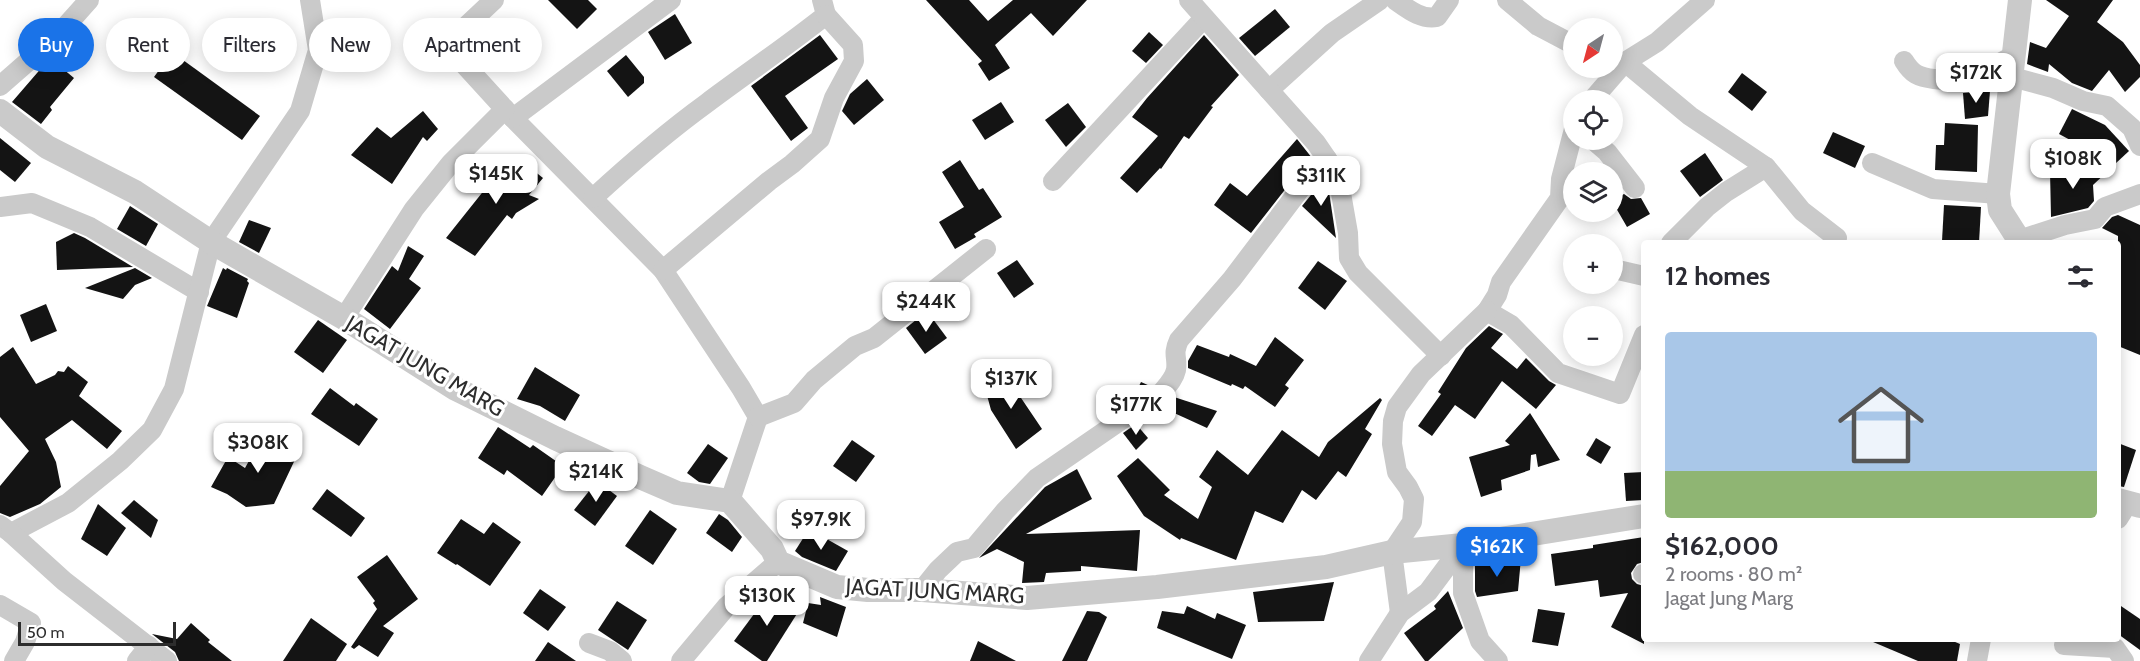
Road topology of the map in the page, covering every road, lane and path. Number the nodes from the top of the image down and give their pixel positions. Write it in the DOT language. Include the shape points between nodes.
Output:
graph roads {
  1 [pos="89,0"];
  2 [pos="310,0"];
  3 [pos="494,0"];
  4 [pos="671,0"];
  5 [pos="1189,0"];
  6 [pos="1380,0"];
  7 [pos="1395,0"];
  8 [pos="1449,0"];
  9 [pos="1705,0"];
  10 [pos="2020,0"];
  11 [pos="1517,3"];
  12 [pos="824,7"];
  13 [pos="1204,18"];
  14 [pos="1563,39"];
  15 [pos="1623,60"];
  16 [pos="1904,61"];
  17 [pos="1623,65"];
  18 [pos="2013,66"];
  19 [pos="0,86"];
  20 [pos="1269,90"];
  21 [pos="0,111"];
  22 [pos="509,114"];
  23 [pos="2140,146"];
  24 [pos="1569,150"];
  25 [pos="1605,150"];
  26 [pos="1327,159"];
  27 [pos="1872,163"];
  28 [pos="1766,167"];
  29 [pos="1053,181"];
  30 [pos="1635,188"];
  31 [pos="1998,194"];
  32 [pos="2140,194"];
  33 [pos="593,198"];
  34 [pos="0,207"];
  35 [pos="1674,240"];
  36 [pos="1836,240"];
  37 [pos="2019,240"];
  38 [pos="2025,240"];
  39 [pos="211,242"];
  40 [pos="986,249"];
  41 [pos="663,270"];
  42 [pos="1623,271"];
  43 [pos="1641,275"];
  44 [pos="199,292"];
  45 [pos="1487,312"];
  46 [pos="344,318"];
  47 [pos="1641,342"];
  48 [pos="1441,356"];
  49 [pos="758,417"];
  50 [pos="730,501"];
  51 [pos="1641,516"];
  52 [pos="5,529"];
  53 [pos="1463,545"];
  54 [pos="1392,552"];
  55 [pos="778,562"];
  56 [pos="922,590"];
  57 [pos="0,605"];
  58 [pos="1400,613"];
  59 [pos="1980,642"];
  60 [pos="589,643"];
  61 [pos="2063,648"];
  62 [pos="143,654"];
  63 [pos="14,661"];
  64 [pos="167,661"];
  65 [pos="622,661"];
  66 [pos="681,661"];
  67 [pos="1369,661"];
  68 [pos="1498,661"];
  69 [pos="1977,661"];
  70 [pos="2124,661"];
  1 -- 19 [label="street" via="56,37"];
  2 -- 39 [label="street" via="318,50 300,111"];
  3 -- 22 [label="street" via="462,30 451,50"];
  4 -- 22 [label="street"];
  5 -- 13 [label="street"];
  6 -- 20 [label="street" via="1332,33"];
  7 -- 8 [label="street" via="1429,19 1437,17"];
  9 -- 15 [label="street" via="1657,42"];
  10 -- 18 [label="street"];
  11 -- 14 [label="street" via="1538,26"];
  12 -- 33 [label="street" via="788,46 705,103"];
  12 -- 41 [label="street" via="853,45 854,61 834,98 820,139"];
  13 -- 20 [label="street"];
  13 -- 29 [label="street"];
  16 -- 18 [label="street" via="1919,77 1951,81"];
  17 -- 28 [label="street"];
  18 -- 23 [label="street" via="2083,101 2107,106 2132,128"];
  18 -- 31 [label="street"];
  20 -- 26 [label="street"];
  21 -- 39 [label="street, JAGAT JUNG MARG" via="47,147 135,192"];
  22 -- 33 [label="street"];
  22 -- 46 [label="street" via="451,163 414,209"];
  24 -- 45 [label="street" via="1560,198 1501,282"];
  25 -- 30 [label="street"];
  26 -- 48 [label="street" via="1338,176 1349,258 1358,273"];
  26 -- 56 [label="street" via="1179,340 1174,351 1176,369 1162,392 1037,478 974,548 957,552"];
  27 -- 31 [label="street" via="1933,189"];
  28 -- 35 [label="street" via="1713,202"];
  28 -- 36 [label="street" via="1802,212"];
  31 -- 37 [label="street" via="2000,210"];
  32 -- 38 [label="street" via="2105,207 2095,219"];
  33 -- 41 [label="street"];
  34 -- 44 [label="street" via="32,203 90,227"];
  39 -- 44 [label="street"];
  39 -- 46 [label="street, JAGAT JUNG MARG"];
  40 -- 49 [label="street" via="874,338 855,345 794,403"];
  41 -- 49 [label="street"];
  42 -- 43 [label="street"];
  44 -- 52 [label="street" via="174,388 152,430 68,503"];
  45 -- 47 [label="street" via="1511,325 1558,373 1620,394"];
  45 -- 48 [label="street"];
  46 -- 50 [label="street, JAGAT JUNG MARG" via="456,389 555,438 677,493"];
  48 -- 54 [label="street" via="1421,374 1397,407 1393,421 1397,472 1414,499 1412,522"];
  49 -- 50 [label="street"];
  50 -- 55 [label="street" via="772,549"];
  51 -- 53 [label="street, JAGAT JUNG MARG"];
  52 -- 62 [label="street"];
  53 -- 54 [label="street, JAGAT JUNG MARG"];
  53 -- 58 [label="street" via="1428,592"];
  53 -- 68 [label="street" via="1463,593 1480,641"];
  54 -- 56 [label="street, JAGAT JUNG MARG" via="1326,567 1027,598"];
  54 -- 58 [label="street"];
  55 -- 56 [label="street, JAGAT JUNG MARG" via="837,587"];
  55 -- 66 [label="street" via="727,606"];
  57 -- 63 [label="street" via="32,623"];
  58 -- 67 [label="street"];
  59 -- 69 [label="street"];
  60 -- 65 [label="street" via="610,651"];
  61 -- 70 [label="street" via="2115,648"];
  62 -- 64 [label="street"];
}
